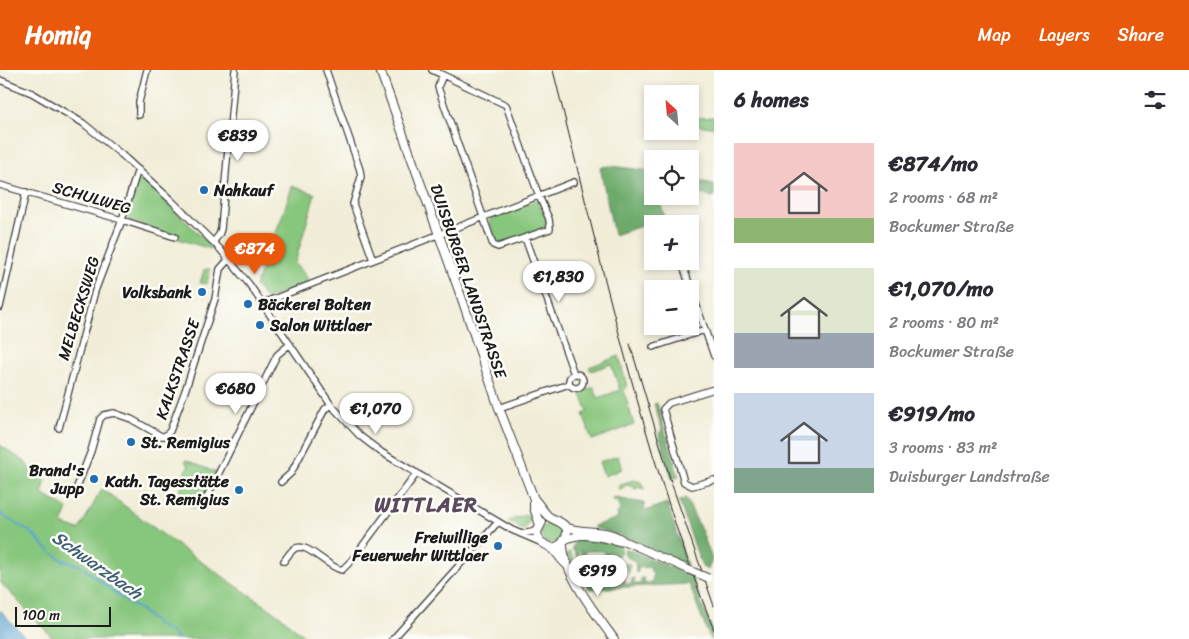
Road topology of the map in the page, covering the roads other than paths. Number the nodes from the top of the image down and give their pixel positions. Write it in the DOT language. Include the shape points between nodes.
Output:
graph roads {
  1 [pos="147,70"];
  2 [pos="235,70"];
  3 [pos="326,70"];
  4 [pos="380,70"];
  5 [pos="432,70"];
  6 [pos="443,75"];
  7 [pos="0,80"];
  8 [pos="139,115"];
  9 [pos="138,169"];
  10 [pos="574,182"];
  11 [pos="0,185"];
  12 [pos="26,192"];
  13 [pos="539,196"];
  14 [pos="484,217"];
  15 [pos="122,220"];
  16 [pos="438,234"];
  17 [pos="175,237"];
  18 [pos="525,238"];
  19 [pos="213,242"];
  20 [pos="229,259"];
  21 [pos="373,260"];
  22 [pos="684,270"];
  23 [pos="263,303"];
  24 [pos="0,307"];
  25 [pos="705,330"];
  26 [pos="290,344"];
  27 [pos="653,347"];
  28 [pos="714,356"];
  29 [pos="574,374"];
  30 [pos="569,384"];
  31 [pos="714,389"];
  32 [pos="331,405"];
  33 [pos="499,408"];
  34 [pos="59,428"];
  35 [pos="416,473"];
  36 [pos="714,480"];
  37 [pos="281,482"];
  38 [pos="77,487"];
  39 [pos="534,499"];
  40 [pos="203,505"];
  41 [pos="551,519"];
  42 [pos="498,522"];
  43 [pos="564,526"];
  44 [pos="539,527"];
  45 [pos="520,534"];
  46 [pos="564,541"];
  47 [pos="624,541"];
  48 [pos="540,542"];
  49 [pos="551,548"];
  50 [pos="284,561"];
  51 [pos="567,565"];
  52 [pos="711,579"];
  53 [pos="393,639"];
  54 [pos="614,639"];
  1 -- 8 [label="street" via="138,102"];
  2 -- 19 [label="street" via="221,228"];
  3 -- 21 [label="street" via="360,170 353,204"];
  4 -- 16 [label="main road, DUISBURGER LANDSTRASSE"];
  5 -- 6 [label="street"];
  6 -- 13 [label="street" via="506,104"];
  6 -- 14 [label="street" via="438,87"];
  7 -- 9 [label="street" via="32,93 84,124"];
  9 -- 15 [label="street, MELBECKSWEG"];
  9 -- 19 [label="street"];
  10 -- 13 [label="street"];
  11 -- 12 [label="street, SCHULWEG"];
  12 -- 15 [label="street, SCHULWEG"];
  12 -- 24 [label="street"];
  13 -- 14 [label="street"];
  13 -- 18 [label="street" via="550,229"];
  14 -- 16 [label="street"];
  14 -- 18 [label="street" via="493,245 498,247"];
  15 -- 17 [label="street, SCHULWEG"];
  15 -- 34 [label="street, MELBECKSWEG" via="95,290"];
  16 -- 21 [label="street"];
  16 -- 33 [label="main road, DUISBURGER LANDSTRASSE"];
  18 -- 29 [label="street"];
  19 -- 20 [label="street"];
  20 -- 23 [label="street"];
  20 -- 38 [label="street, KALKSTRASSE" via="220,269 215,299 168,434 161,436 120,414 111,412 104,415"];
  21 -- 23 [label="street"];
  22 -- 25 [label="street"];
  23 -- 26 [label="street"];
  25 -- 27 [label="street"];
  25 -- 28 [label="street"];
  26 -- 32 [label="street"];
  26 -- 40 [label="street" via="277,355"];
  29 -- 30 [label="street"];
  29 -- 30 [label="street" via="582,378 582,385 575,388"];
  30 -- 33 [label="street"];
  31 -- 36 [label="street" via="663,409 684,482 692,486"];
  32 -- 35 [label="street" via="360,436"];
  32 -- 37 [label="street" via="325,409 291,473"];
  33 -- 39 [label="main road, DUISBURGER LANDSTRASSE"];
  35 -- 42 [label="street"];
  35 -- 50 [label="street" via="342,570 330,566 302,547 292,550"];
  39 -- 41 [label="main road, DUISBURGER LANDSTRASSE"];
  39 -- 44 [label="main road, DUISBURGER LANDSTRASSE"];
  41 -- 43 [label="main road, DUISBURGER LANDSTRASSE"];
  41 -- 44 [label="main road"];
  42 -- 45 [label="street"];
  42 -- 53 [label="street"];
  43 -- 46 [label="main road"];
  43 -- 47 [label="street" via="603,532"];
  44 -- 45 [label="street"];
  44 -- 48 [label="main road, DUISBURGER LANDSTRASSE"];
  45 -- 48 [label="street"];
  46 -- 47 [label="street" via="584,535"];
  46 -- 49 [label="main road"];
  46 -- 51 [label="main road" via="562,549"];
  47 -- 52 [label="street, bridge"];
  48 -- 49 [label="main road"];
  49 -- 51 [label="main road"];
  51 -- 54 [label="main road"];
}
